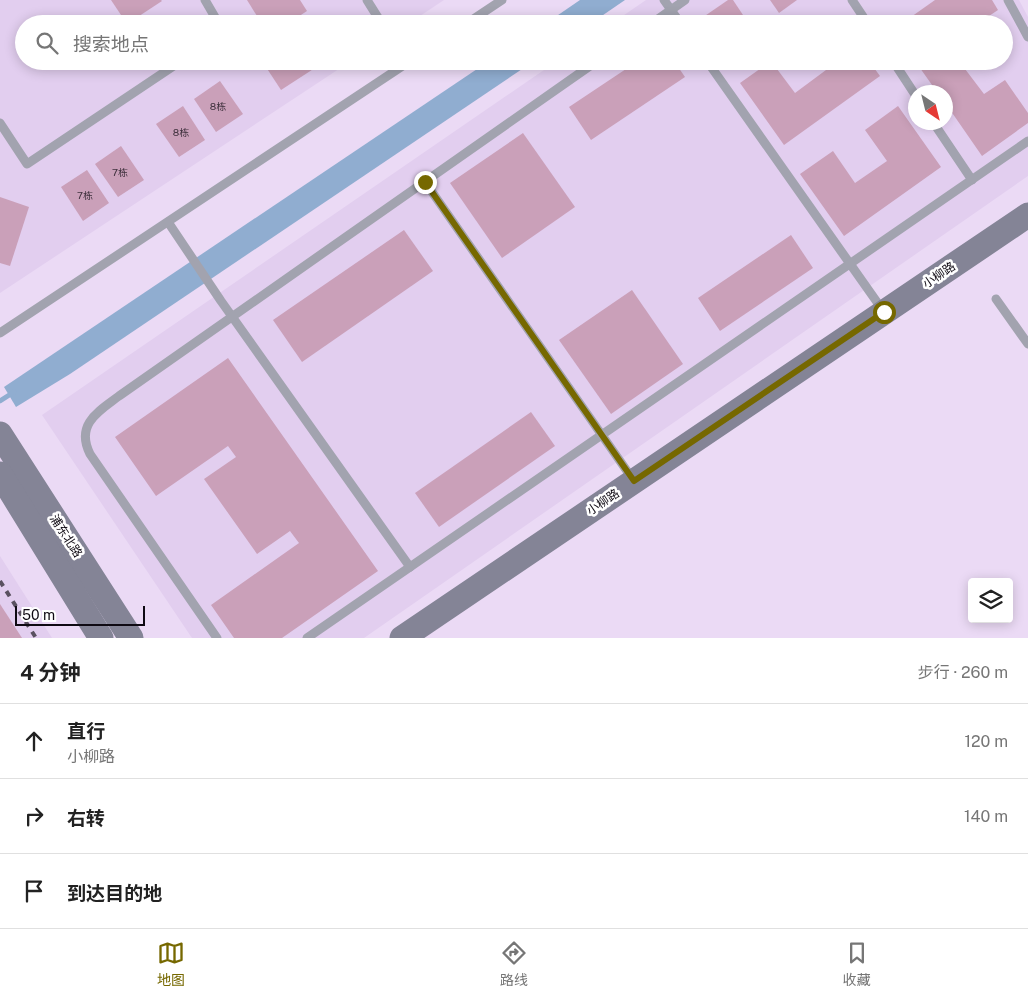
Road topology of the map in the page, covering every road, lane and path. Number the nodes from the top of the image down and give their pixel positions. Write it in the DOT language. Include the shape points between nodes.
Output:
graph roads {
  1 [pos="205,0"];
  2 [pos="367,0"];
  3 [pos="502,0"];
  4 [pos="664,0"];
  5 [pos="684,0"];
  6 [pos="852,0"];
  7 [pos="1008,0"];
  8 [pos="671,10"];
  9 [pos="214,15"];
  10 [pos="376,15"];
  11 [pos="480,15"];
  12 [pos="664,15"];
  13 [pos="675,15"];
  14 [pos="862,15"];
  15 [pos="1028,37"];
  16 [pos="168,70"];
  17 [pos="395,70"];
  18 [pos="584,70"];
  19 [pos="713,70"];
  20 [pos="899,70"];
  21 [pos="909,85"];
  22 [pos="0,123"];
  23 [pos="938,130"];
  24 [pos="1028,141"];
  25 [pos="972,180"];
  26 [pos="425,182"];
  27 [pos="1028,215"];
  28 [pos="168,222"];
  29 [pos="1028,234"];
  30 [pos="850,264"];
  31 [pos="996,300"];
  32 [pos="884,312"];
  33 [pos="232,316"];
  34 [pos="0,333"];
  35 [pos="1028,344"];
  36 [pos="0,434"];
  37 [pos="602,435"];
  38 [pos="0,474"];
  39 [pos="634,481"];
  40 [pos="410,567"];
  41 [pos="101,638"];
  42 [pos="131,638"];
  43 [pos="217,638"];
  44 [pos="307,638"];
  45 [pos="402,638"];
  46 [pos="428,638"];
  1 -- 9 [label="lane"];
  2 -- 10 [label="lane"];
  3 -- 11 [label="lane"];
  4 -- 8 [label="lane"];
  5 -- 8 [label="lane"];
  6 -- 14 [label="lane"];
  7 -- 15 [label="lane"];
  8 -- 12 [label="lane"];
  8 -- 13 [label="lane"];
  16 -- 22 [label="lane" via="28,164"];
  17 -- 28 [label="lane"];
  18 -- 26 [label="lane"];
  19 -- 30 [label="lane"];
  20 -- 21 [label="lane"];
  23 -- 25 [label="lane"];
  24 -- 25 [label="lane"];
  25 -- 30 [label="lane"];
  26 -- 33 [label="lane"];
  26 -- 37 [label="lane"];
  27 -- 32 [label="street, 小柳路"];
  28 -- 33 [label="lane"];
  28 -- 34 [label="lane"];
  29 -- 46 [label="street, 小柳路"];
  30 -- 32 [label="lane"];
  30 -- 37 [label="lane"];
  31 -- 35 [label="lane"];
  32 -- 39 [label="street, 小柳路"];
  33 -- 40 [label="lane"];
  33 -- 43 [label="lane" via="91,418 85,436 90,454"];
  36 -- 42 [label="street, 浦东北路"];
  37 -- 39 [label="lane"];
  37 -- 40 [label="lane"];
  38 -- 41 [label="street, 浦东北路"];
  39 -- 45 [label="street, 小柳路"];
  40 -- 44 [label="lane"];
}
